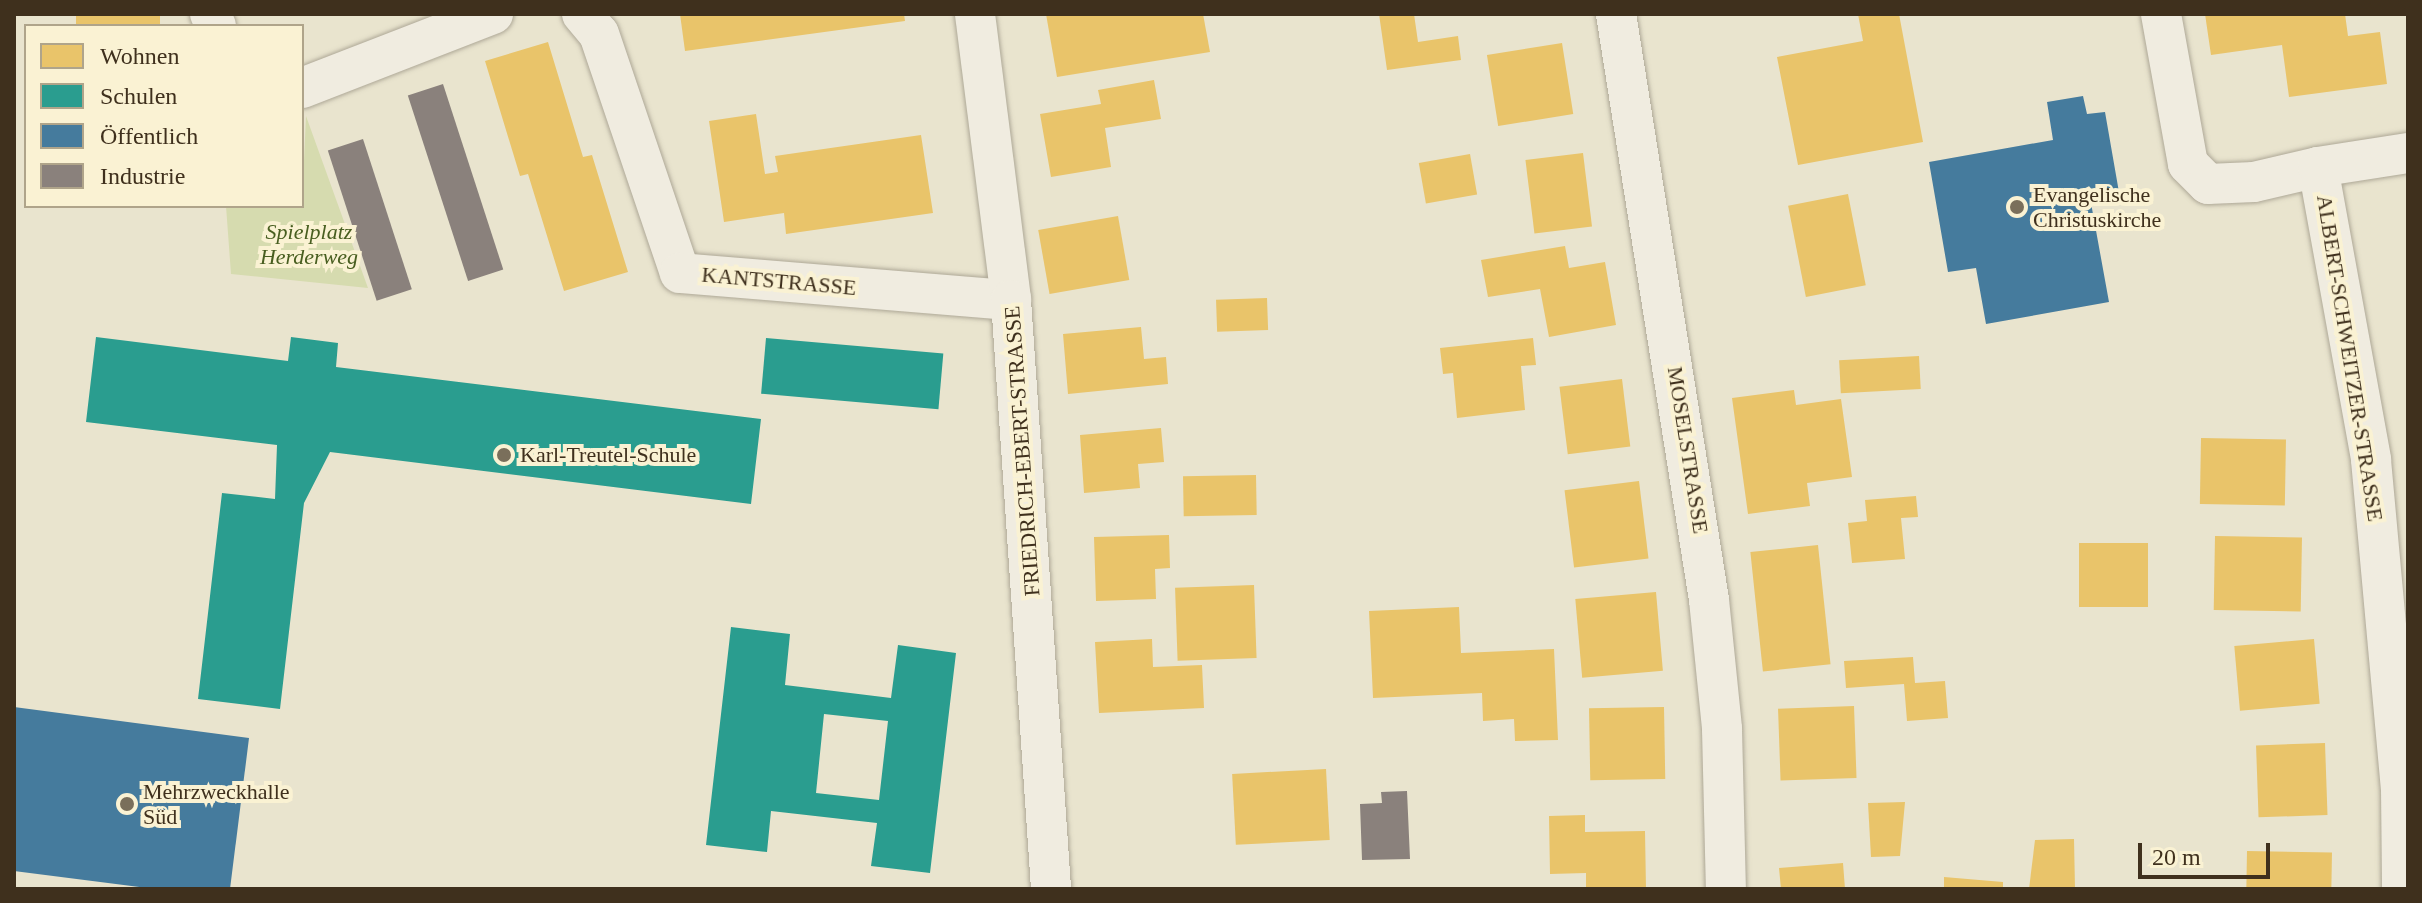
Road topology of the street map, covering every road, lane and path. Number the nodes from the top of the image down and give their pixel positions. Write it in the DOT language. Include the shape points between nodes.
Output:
graph roads {
  1 [pos="493,14"];
  2 [pos="582,14"];
  3 [pos="975,14"];
  4 [pos="1616,14"];
  5 [pos="2161,14"];
  6 [pos="304,87"];
  7 [pos="2408,153"];
  8 [pos="2318,167"];
  9 [pos="1011,300"];
  10 [pos="1051,889"];
  11 [pos="1726,889"];
  12 [pos="2402,889"];
  1 -- 6 [label="street"];
  2 -- 9 [label="street, KANTSTRASSE" via="599,34 680,273"];
  3 -- 9 [label="street, FRIEDRICH-EBERT-STRASSE"];
  4 -- 11 [label="street, MOSELSTRASSE" via="1709,600 1722,729"];
  5 -- 8 [label="street, ALBERT-SCHWEITZER-STRASSE" via="2188,164 2208,184 2254,182"];
  7 -- 8 [label="street"];
  8 -- 12 [label="street, ALBERT-SCHWEITZER-STRASSE" via="2371,460 2401,788"];
  9 -- 10 [label="street, FRIEDRICH-EBERT-STRASSE"];
}
